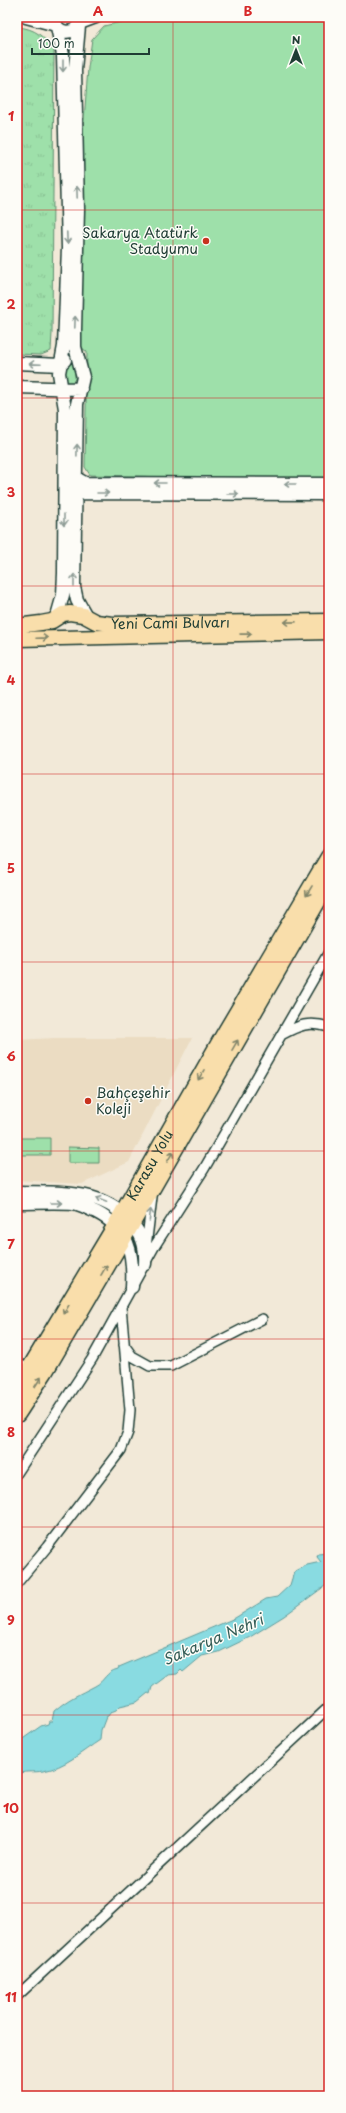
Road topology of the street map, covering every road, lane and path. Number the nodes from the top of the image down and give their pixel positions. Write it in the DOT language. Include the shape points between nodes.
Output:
graph roads {
  1 [pos="26,17"];
  2 [pos="96,17"];
  3 [pos="80,22"];
  4 [pos="56,23"];
  5 [pos="79,360"];
  6 [pos="17,363"];
  7 [pos="60,365"];
  8 [pos="17,388"];
  9 [pos="60,388"];
  10 [pos="81,389"];
  11 [pos="70,478"];
  12 [pos="329,484"];
  13 [pos="329,494"];
  14 [pos="70,496"];
  15 [pos="57,616"];
  16 [pos="86,616"];
  17 [pos="329,621"];
  18 [pos="17,626"];
  19 [pos="329,632"];
  20 [pos="73,637"];
  21 [pos="17,639"];
  22 [pos="329,857"];
  23 [pos="329,881"];
  24 [pos="329,952"];
  25 [pos="329,1027"];
  26 [pos="280,1035"];
  27 [pos="156,1182"];
  28 [pos="17,1192"];
  29 [pos="17,1203"];
  30 [pos="124,1224"];
  31 [pos="146,1249"];
  32 [pos="145,1264"];
  33 [pos="132,1287"];
  34 [pos="120,1307"];
  35 [pos="262,1319"];
  36 [pos="124,1344"];
  37 [pos="23,1367"];
  38 [pos="17,1390"];
  39 [pos="17,1414"];
  40 [pos="17,1473"];
  41 [pos="17,1583"];
  42 [pos="329,1706"];
  43 [pos="17,1996"];
  1 -- 4 [label="street"];
  2 -- 3 [label="street"];
  3 -- 4 [label="street" via="69,32"];
  5 -- 3 [label="street, one-way" via="75,330 78,209 74,112"];
  4 -- 7 [label="street, one-way" via="63,55 68,248 64,346"];
  5 -- 7 [label="street" via="70,358"];
  5 -- 10 [label="street" via="83,377"];
  7 -- 6 [label="street, one-way"];
  7 -- 9 [label="street"];
  8 -- 9 [label="street"];
  9 -- 10 [label="street"];
  9 -- 11 [label="street" via="65,409"];
  11 -- 10 [label="street, one-way" via="77,404"];
  12 -- 11 [label="street, one-way" via="85,483"];
  11 -- 14 [label="street"];
  14 -- 13 [label="street, one-way" via="84,493"];
  14 -- 15 [label="street, one-way" via="63,595"];
  16 -- 14 [label="street, one-way" via="77,600 74,587"];
  15 -- 16 [label="main road, Yeni Cami Bulvarı" via="70,613"];
  15 -- 18 [label="main road, Yeni Cami Bulvarı" via="52,621"];
  15 -- 20 [label="main road" via="54,628 61,636"];
  17 -- 16 [label="main road, Yeni Cami Bulvarı, one-way" via="112,624 96,622"];
  16 -- 20 [label="main road" via="86,627"];
  20 -- 19 [label="main road, Yeni Cami Bulvarı, one-way"];
  21 -- 20 [label="main road, Yeni Cami Bulvarı, one-way"];
  22 -- 30 [label="highway, Karasu Yolu, one-way"];
  27 -- 23 [label="highway, one-way"];
  24 -- 26 [label="street"];
  25 -- 26 [label="street" via="318,1024 299,1025"];
  26 -- 32 [label="street" via="204,1169"];
  27 -- 30 [label="highway"];
  31 -- 27 [label="street, one-way" via="151,1201"];
  30 -- 28 [label="street, one-way" via="107,1202 88,1195"];
  29 -- 30 [label="street, one-way" via="74,1204"];
  30 -- 31 [label="street" via="142,1236"];
  30 -- 33 [label="street" via="133,1269"];
  30 -- 37 [label="highway, Karasu Yolu, one-way"];
  39 -- 30 [label="highway, one-way" via="45,1371"];
  31 -- 32 [label="street"];
  32 -- 33 [label="street"];
  33 -- 34 [label="street"];
  34 -- 36 [label="street"];
  34 -- 40 [label="street" via="92,1359"];
  35 -- 36 [label="street" via="171,1366 150,1366 132,1356"];
  36 -- 41 [label="street" via="130,1410 128,1432 121,1450"];
  37 -- 38 [label="highway, Karasu Yolu"];
  42 -- 43 [label="street"];
}
